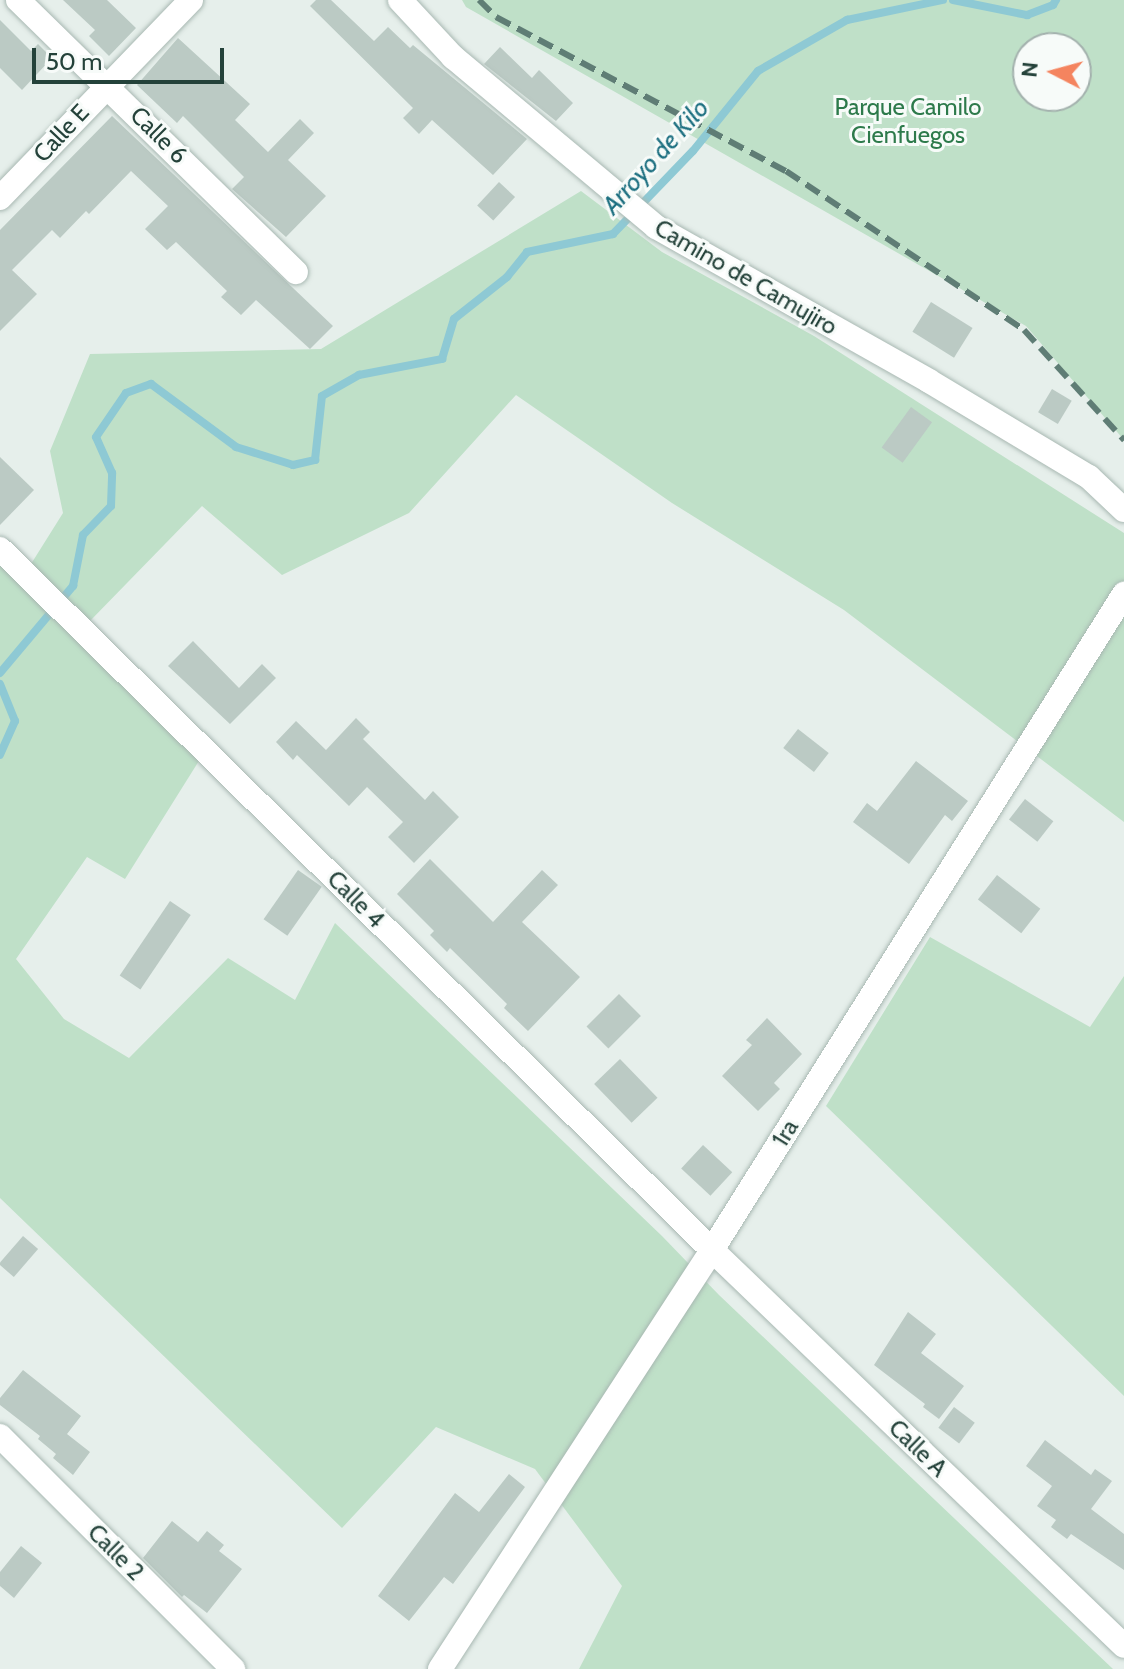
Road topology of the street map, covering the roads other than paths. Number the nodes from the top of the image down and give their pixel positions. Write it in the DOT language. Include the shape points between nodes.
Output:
graph roads {
  1 [pos="18,0"];
  2 [pos="191,0"];
  3 [pos="400,0"];
  4 [pos="108,84"];
  5 [pos="0,198"];
  6 [pos="296,272"];
  7 [pos="1124,510"];
  8 [pos="0,549"];
  9 [pos="1124,594"];
  10 [pos="712,1250"];
  11 [pos="0,1436"];
  12 [pos="1124,1646"];
  13 [pos="233,1669"];
  14 [pos="440,1669"];
  1 -- 4 [label="street, Calle 6"];
  2 -- 4 [label="street, Calle E"];
  3 -- 7 [label="street, Camino de Camujiro" via="453,57 656,227 1089,477"];
  4 -- 5 [label="street, Calle E"];
  4 -- 6 [label="street, Calle 6"];
  8 -- 10 [label="street, Calle 4"];
  9 -- 10 [label="street, 1ra"];
  10 -- 12 [label="street, Calle A"];
  10 -- 14 [label="street, 1ra"];
  11 -- 13 [label="street, Calle 2"];
}
